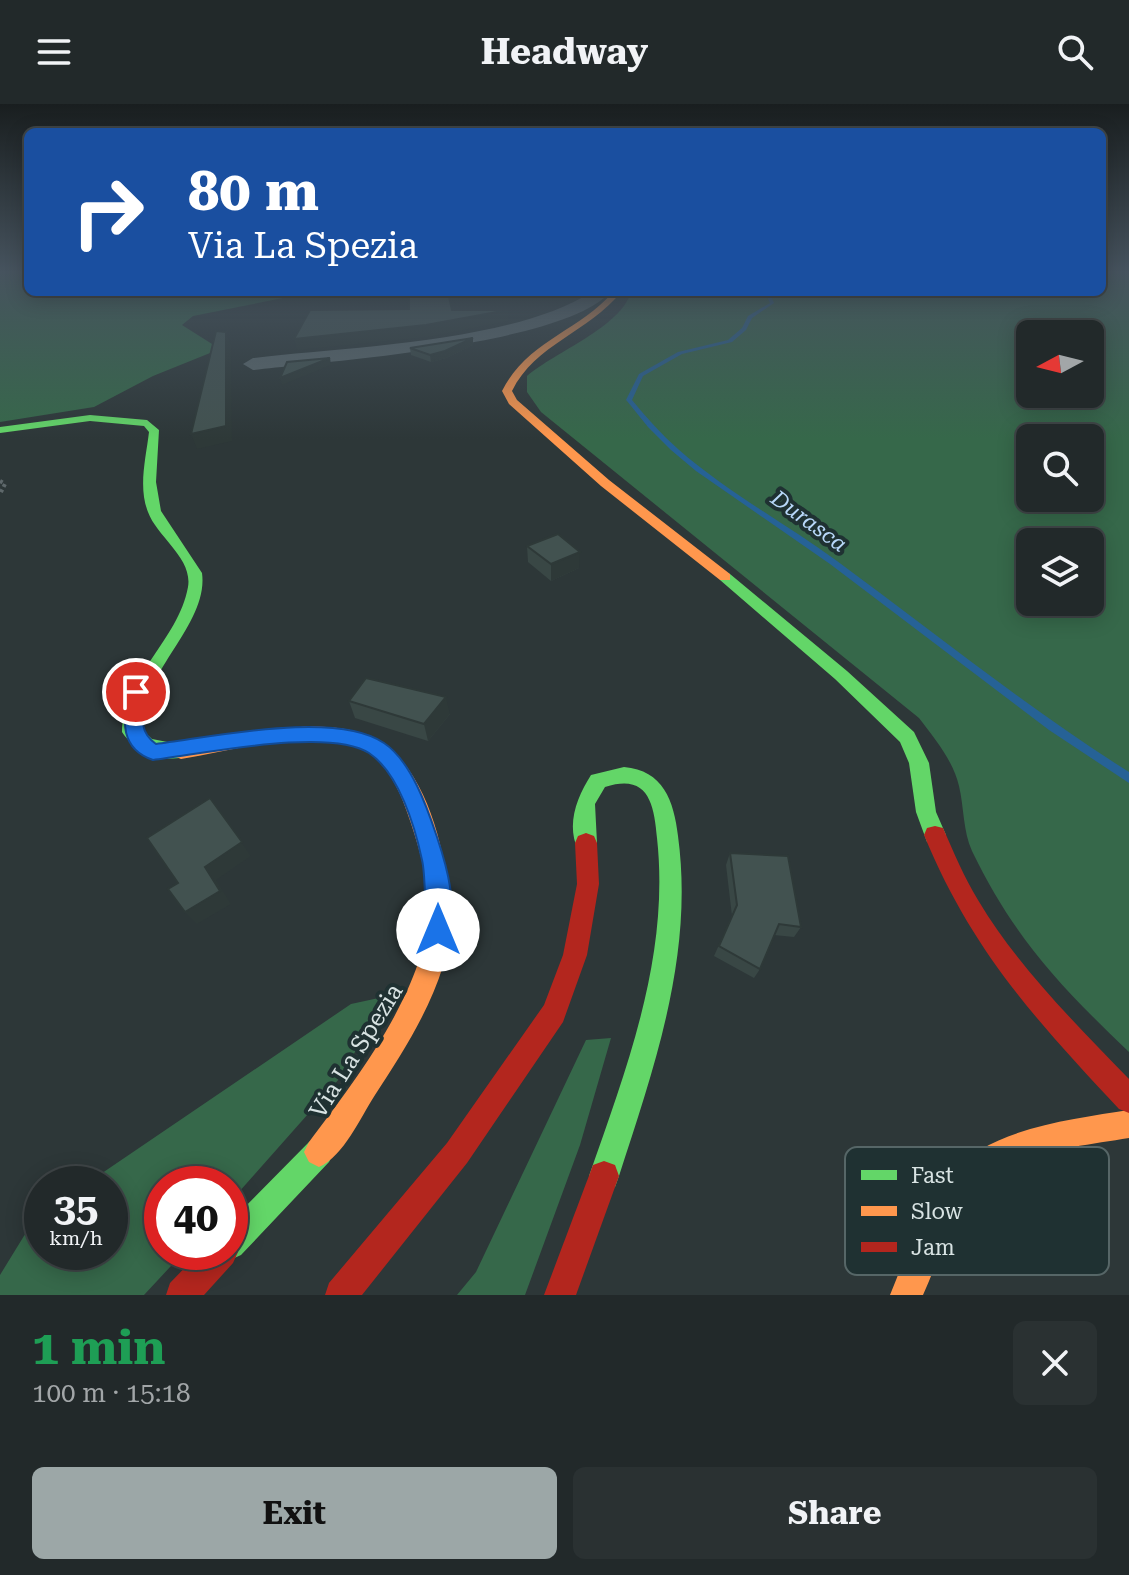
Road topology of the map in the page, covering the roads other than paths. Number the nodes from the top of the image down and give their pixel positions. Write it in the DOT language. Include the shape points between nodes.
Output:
graph roads {
  1 [pos="511,328"];
  2 [pos="580,328"];
  3 [pos="311,346"];
  4 [pos="349,356"];
  5 [pos="253,364"];
  6 [pos="0,430"];
  7 [pos="1129,1099"];
  8 [pos="1129,1124"];
  9 [pos="1026,1147"];
  10 [pos="248,1225"];
  11 [pos="205,1270"];
  12 [pos="916,1275"];
  13 [pos="182,1295"];
  14 [pos="341,1295"];
  15 [pos="560,1295"];
  16 [pos="906,1295"];
  1 -- 3 [label="street" via="460,340"];
  2 -- 7 [label="street" via="515,370 507,391 513,402 841,675 907,737 947,869 981,931 1035,1000"];
  3 -- 4 [label="street"];
  3 -- 5 [label="street"];
  6 -- 10 [label="street, Via La Spezia" via="108,418 147,423 155,432 150,492 154,512 188,556 197,577 188,615 136,692 132,726 138,742 164,752 310,734 357,739 378,749 395,767 434,861 440,903 436,957 419,1003 328,1141"];
  8 -- 9 [label="street"];
  11 -- 13 [label="street"];
  12 -- 16 [label="street"];
  14 -- 15 [label="street" via="457,1153 554,1013 575,955 588,884 585,803 598,781 624,772 657,789 668,824 673,865 662,983 588,1227"];
}
